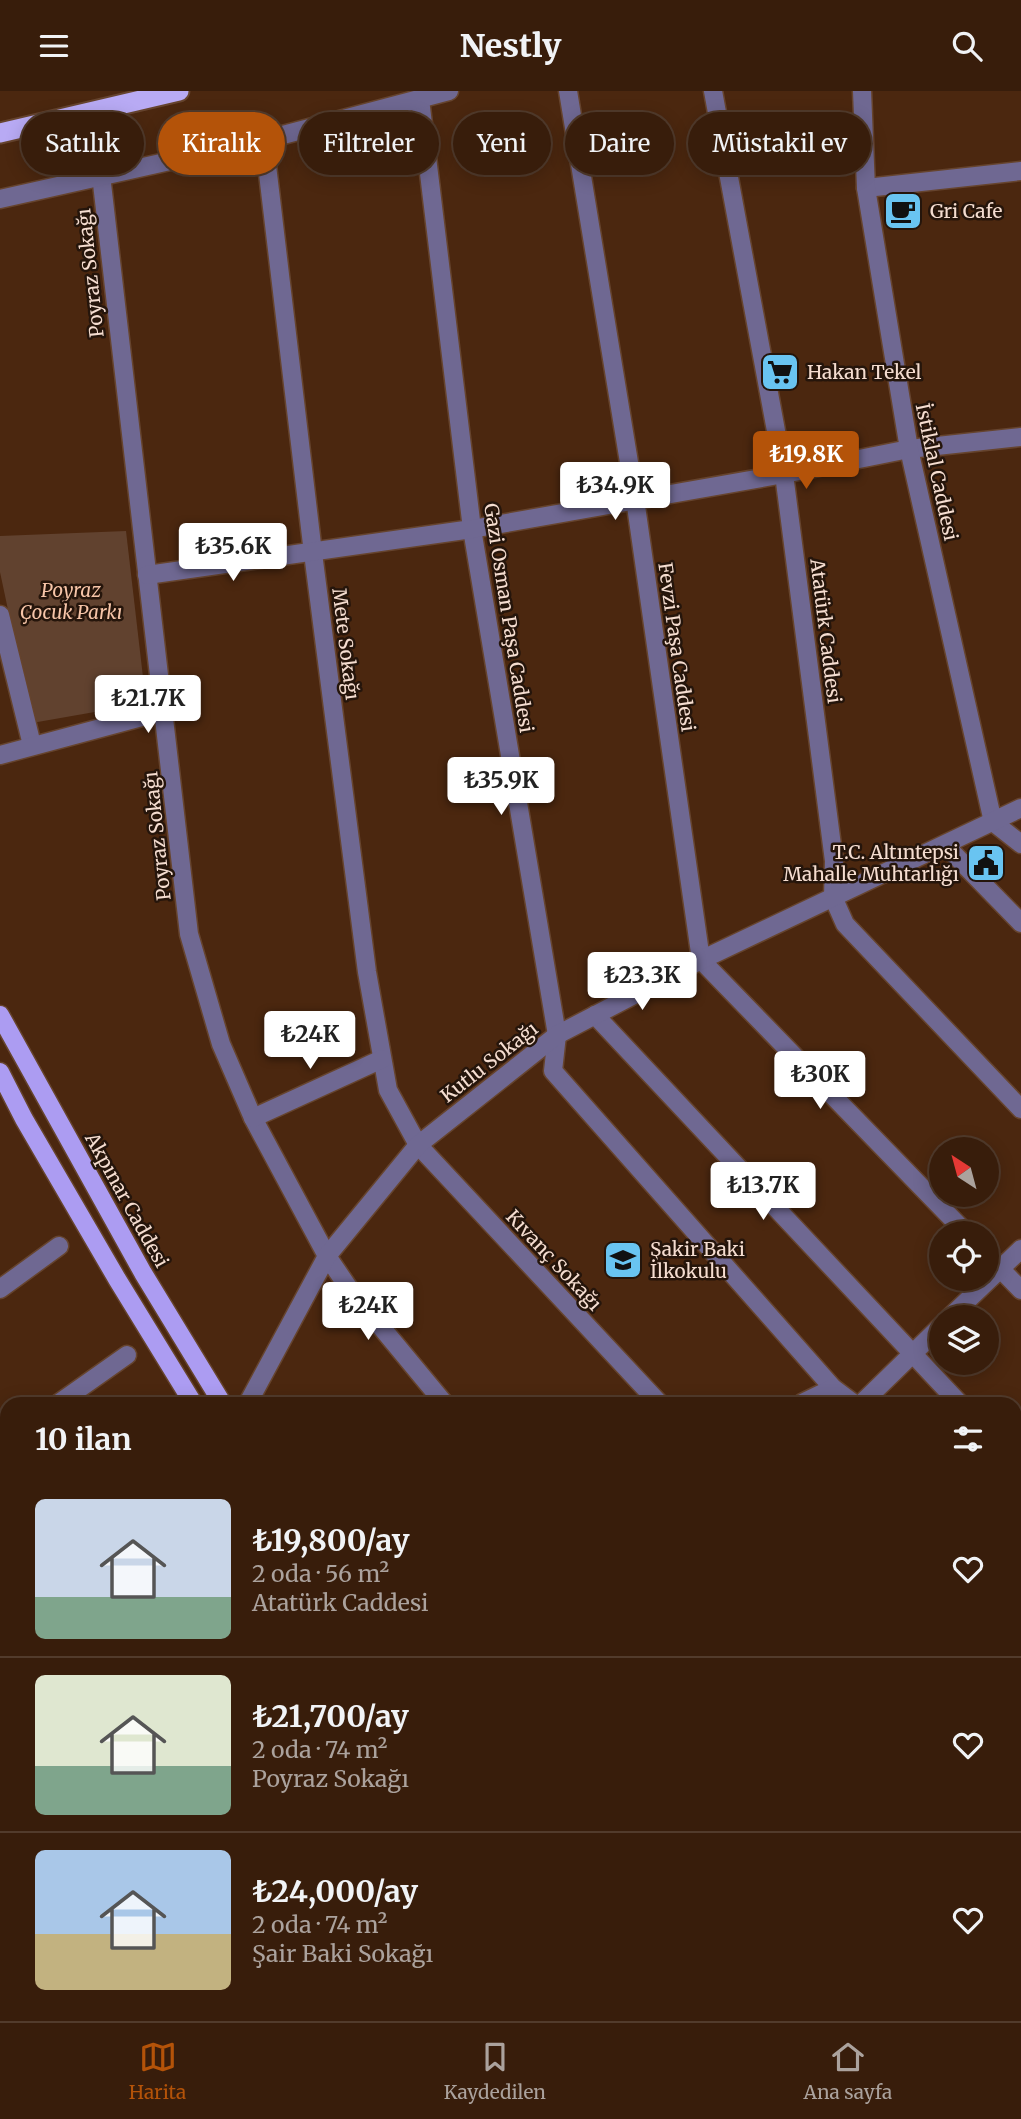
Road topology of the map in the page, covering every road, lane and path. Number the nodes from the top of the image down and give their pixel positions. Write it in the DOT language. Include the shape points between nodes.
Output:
graph roads {
  1 [pos="179,91"];
  2 [pos="449,91"];
  3 [pos="568,91"];
  4 [pos="713,91"];
  5 [pos="862,91"];
  6 [pos="420,99"];
  7 [pos="0,133"];
  8 [pos="285,134"];
  9 [pos="1021,170"];
  10 [pos="101,175"];
  11 [pos="268,175"];
  12 [pos="866,188"];
  13 [pos="0,199"];
  14 [pos="1021,437"];
  15 [pos="909,449"];
  16 [pos="784,474"];
  17 [pos="635,499"];
  18 [pos="472,529"];
  19 [pos="313,553"];
  20 [pos="147,575"];
  21 [pos="0,615"];
  22 [pos="164,711"];
  23 [pos="32,745"];
  24 [pos="0,755"];
  25 [pos="1021,808"];
  26 [pos="993,822"];
  27 [pos="1021,844"];
  28 [pos="945,845"];
  29 [pos="833,897"];
  30 [pos="1021,923"];
  31 [pos="701,960"];
  32 [pos="0,1015"];
  33 [pos="595,1015"];
  34 [pos="557,1035"];
  35 [pos="382,1059"];
  36 [pos="0,1072"];
  37 [pos="1021,1109"];
  38 [pos="253,1118"];
  39 [pos="418,1145"];
  40 [pos="954,1221"];
  41 [pos="59,1246"];
  42 [pos="1021,1249"];
  43 [pos="327,1256"];
  44 [pos="1000,1269"];
  45 [pos="0,1289"];
  46 [pos="1021,1290"];
  47 [pos="963,1305"];
  48 [pos="929,1337"];
  49 [pos="912,1353"];
  50 [pos="127,1355"];
  51 [pos="833,1388"];
  52 [pos="68,1397"];
  53 [pos="189,1397"];
  54 [pos="218,1397"];
  55 [pos="251,1397"];
  56 [pos="439,1397"];
  57 [pos="653,1397"];
  58 [pos="814,1397"];
  59 [pos="845,1397"];
  60 [pos="868,1397"];
  61 [pos="954,1397"];
  1 -- 7 [label="highway"];
  2 -- 6 [label="street"];
  3 -- 17 [label="street, Fevzi Paşa Caddesi"];
  4 -- 16 [label="street, Atatürk Caddesi"];
  5 -- 12 [label="street, İstiklal Caddesi"];
  6 -- 8 [label="street"];
  6 -- 18 [label="street, Gazi Osman Paşa Caddesi"];
  9 -- 12 [label="street"];
  10 -- 13 [label="street"];
  10 -- 20 [label="street, Poyraz Sokağı"];
  11 -- 19 [label="street, Mete Sokağı"];
  12 -- 15 [label="street, İstiklal Caddesi"];
  14 -- 15 [label="street"];
  15 -- 16 [label="street"];
  15 -- 26 [label="street, İstiklal Caddesi"];
  16 -- 17 [label="street"];
  16 -- 29 [label="street, Atatürk Caddesi" via="834,861"];
  17 -- 18 [label="street"];
  17 -- 31 [label="street, Fevzi Paşa Caddesi"];
  18 -- 19 [label="street"];
  18 -- 34 [label="street, Gazi Osman Paşa Caddesi"];
  19 -- 20 [label="street"];
  19 -- 35 [label="street, Mete Sokağı"];
  20 -- 22 [label="street, Poyraz Sokağı"];
  21 -- 23 [label="street"];
  22 -- 23 [label="street"];
  22 -- 38 [label="street, Poyraz Sokağı" via="190,934 221,1044"];
  23 -- 24 [label="street"];
  25 -- 26 [label="street, Kutlu Sokağı"];
  26 -- 27 [label="street"];
  26 -- 28 [label="street, Kutlu Sokağı"];
  28 -- 29 [label="street, Kutlu Sokağı"];
  28 -- 30 [label="street"];
  29 -- 31 [label="street, Kutlu Sokağı"];
  29 -- 37 [label="street, Atatürk Caddesi" via="845,924"];
  31 -- 33 [label="street, Kutlu Sokağı"];
  31 -- 40 [label="street"];
  32 -- 54 [label="main road, Akpınar Caddesi" via="143,1273"];
  33 -- 34 [label="street, Kutlu Sokağı"];
  33 -- 49 [label="street"];
  34 -- 39 [label="street, Kutlu Sokağı"];
  34 -- 51 [label="street, Gazi Osman Paşa Caddesi" via="553,1071"];
  35 -- 38 [label="street"];
  35 -- 39 [label="street, Mete Sokağı" via="388,1090"];
  36 -- 53 [label="main road"];
  38 -- 43 [label="street, Poyraz Sokağı"];
  39 -- 43 [label="street, Kutlu Sokağı"];
  39 -- 57 [label="street, Kıvanç Sokağı"];
  41 -- 45 [label="street"];
  42 -- 44 [label="street"];
  43 -- 55 [label="street, Kutlu Sokağı"];
  43 -- 56 [label="street, Poyraz Sokağı"];
  44 -- 46 [label="street"];
  44 -- 47 [label="street"];
  48 -- 49 [label="street"];
  49 -- 60 [label="street"];
  49 -- 61 [label="street"];
  50 -- 52 [label="street"];
  51 -- 58 [label="street"];
  51 -- 59 [label="street, Gazi Osman Paşa Caddesi"];
}
